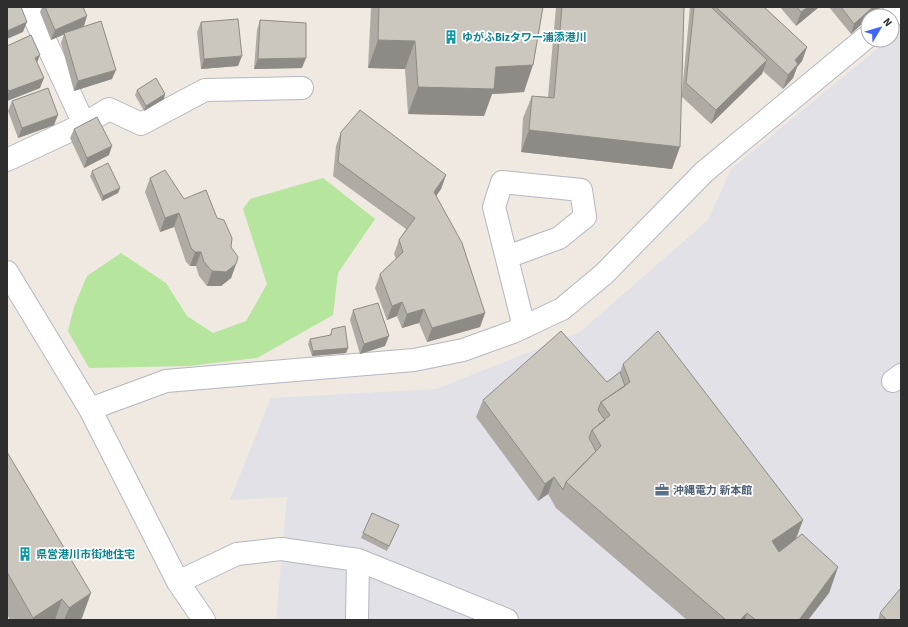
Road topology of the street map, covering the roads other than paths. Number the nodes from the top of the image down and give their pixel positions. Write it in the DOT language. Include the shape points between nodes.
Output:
graph roads {
  1 [pos="30,8"];
  2 [pos="860,43"];
  3 [pos="302,88"];
  4 [pos="84,124"];
  5 [pos="7,160"];
  6 [pos="507,257"];
  7 [pos="7,272"];
  8 [pos="524,327"];
  9 [pos="90,409"];
  10 [pos="358,560"];
  11 [pos="178,582"];
  12 [pos="204,620"];
  13 [pos="357,620"];
  14 [pos="507,620"];
  1 -- 4 [label="street"];
  2 -- 8 [label="street" via="704,172 604,274 562,309"];
  3 -- 4 [label="street" via="205,90 141,124 109,109"];
  4 -- 5 [label="street"];
  6 -- 8 [label="street"];
  7 -- 9 [label="street"];
  8 -- 9 [label="street" via="463,350 414,360 166,381"];
  9 -- 11 [label="street"];
  10 -- 11 [label="street" via="281,549 237,554"];
  10 -- 13 [label="street"];
  10 -- 14 [label="street"];
  11 -- 12 [label="street"];
}
